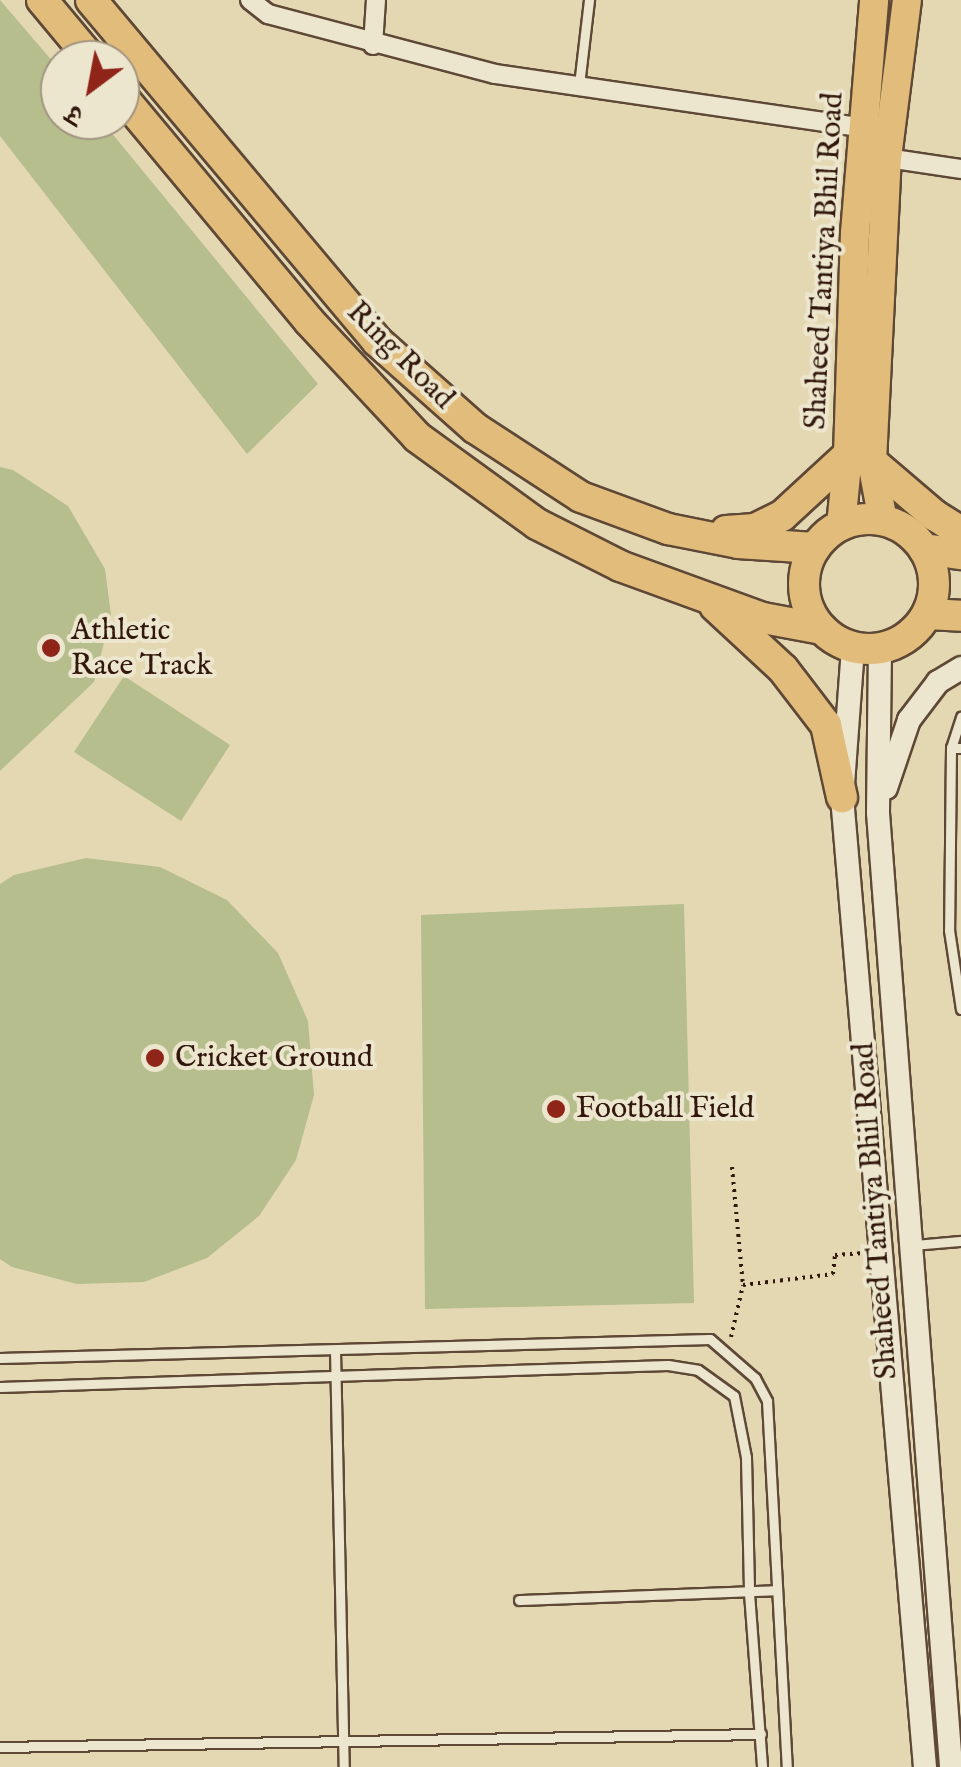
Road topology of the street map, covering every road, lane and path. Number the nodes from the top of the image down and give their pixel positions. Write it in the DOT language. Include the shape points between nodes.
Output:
graph roads {
  1 [pos="42,0"];
  2 [pos="91,0"];
  3 [pos="250,0"];
  4 [pos="376,0"];
  5 [pos="588,0"];
  6 [pos="874,0"];
  7 [pos="907,0"];
  8 [pos="75,40"];
  9 [pos="373,44"];
  10 [pos="579,85"];
  11 [pos="140,118"];
  12 [pos="864,128"];
  13 [pos="887,158"];
  14 [pos="961,169"];
  15 [pos="474,428"];
  16 [pos="860,458"];
  17 [pos="883,521"];
  18 [pos="841,526"];
  19 [pos="961,532"];
  20 [pos="815,548"];
  21 [pos="924,548"];
  22 [pos="961,554"];
  23 [pos="704,596"];
  24 [pos="928,614"];
  25 [pos="961,616"];
  26 [pos="822,629"];
  27 [pos="866,648"];
  28 [pos="961,668"];
  29 [pos="961,716"];
  30 [pos="956,748"];
  31 [pos="842,797"];
  32 [pos="878,813"];
  33 [pos="961,1010"];
  34 [pos="732,1167"];
  35 [pos="961,1242"];
  36 [pos="912,1245"];
  37 [pos="881,1251"];
  38 [pos="743,1285"];
  39 [pos="335,1350"];
  40 [pos="728,1352"];
  41 [pos="0,1358"];
  42 [pos="335,1379"];
  43 [pos="0,1387"];
  44 [pos="777,1590"];
  45 [pos="749,1592"];
  46 [pos="519,1600"];
  47 [pos="760,1734"];
  48 [pos="342,1744"];
  49 [pos="0,1746"];
  50 [pos="344,1767"];
  51 [pos="762,1767"];
  52 [pos="786,1767"];
  53 [pos="925,1767"];
  54 [pos="951,1767"];
  1 -- 8 [label="highway"];
  2 -- 15 [label="highway, Ring Road" via="376,341"];
  3 -- 9 [label="street" via="268,14"];
  4 -- 9 [label="street"];
  5 -- 10 [label="lane"];
  6 -- 12 [label="main road, Shaheed Tantiya Bhil Road"];
  7 -- 13 [label="main road, Shaheed Tantiya Bhil Road"];
  9 -- 10 [label="street" via="495,74"];
  10 -- 12 [label="street"];
  11 -- 23 [label="highway, Ring Road" via="309,321 418,437 537,524 620,566"];
  12 -- 16 [label="main road, Shaheed Tantiya Bhil Road" via="854,233"];
  13 -- 14 [label="street"];
  13 -- 16 [label="main road, Shaheed Tantiya Bhil Road"];
  15 -- 16 [label="highway" via="620,502 728,532 782,516"];
  15 -- 20 [label="highway, Ring Road" via="581,497 668,529"];
  16 -- 17 [label="main road, Shaheed Tantiya Bhil Road"];
  16 -- 18 [label="main road, Shaheed Tantiya Bhil Road"];
  16 -- 19 [label="highway"];
  17 -- 18 [label="highway"];
  17 -- 21 [label="highway"];
  18 -- 20 [label="highway"];
  20 -- 26 [label="highway" via="804,590"];
  21 -- 22 [label="highway"];
  21 -- 24 [label="highway" via="935,581"];
  23 -- 26 [label="highway, Ring Road" via="763,618"];
  23 -- 31 [label="highway" via="783,668 826,725"];
  24 -- 25 [label="highway"];
  24 -- 27 [label="highway" via="908,637"];
  26 -- 27 [label="highway"];
  27 -- 31 [label="main road"];
  27 -- 32 [label="main road, Shaheed Tantiya Bhil Road"];
  28 -- 32 [label="main road" via="938,682 908,720"];
  29 -- 30 [label="lane"];
  30 -- 33 [label="lane" via="949,930"];
  31 -- 37 [label="main road"];
  32 -- 36 [label="main road, Shaheed Tantiya Bhil Road"];
  34 -- 38 [label="path"];
  35 -- 36 [label="lane"];
  36 -- 37 [label="main road"];
  36 -- 54 [label="main road, Shaheed Tantiya Bhil Road"];
  37 -- 38 [label="path" via="834,1255 833,1274"];
  37 -- 53 [label="main road"];
  38 -- 40 [label="path"];
  39 -- 40 [label="lane" via="710,1339"];
  39 -- 41 [label="lane"];
  39 -- 42 [label="lane"];
  40 -- 44 [label="lane" via="767,1400"];
  42 -- 43 [label="lane"];
  42 -- 45 [label="lane" via="668,1365 698,1370 734,1396 746,1457"];
  42 -- 48 [label="lane"];
  44 -- 45 [label="lane"];
  44 -- 52 [label="lane"];
  45 -- 46 [label="lane"];
  45 -- 47 [label="lane"];
  47 -- 48 [label="lane"];
  47 -- 51 [label="lane"];
  48 -- 49 [label="lane"];
  48 -- 50 [label="lane"];
}
